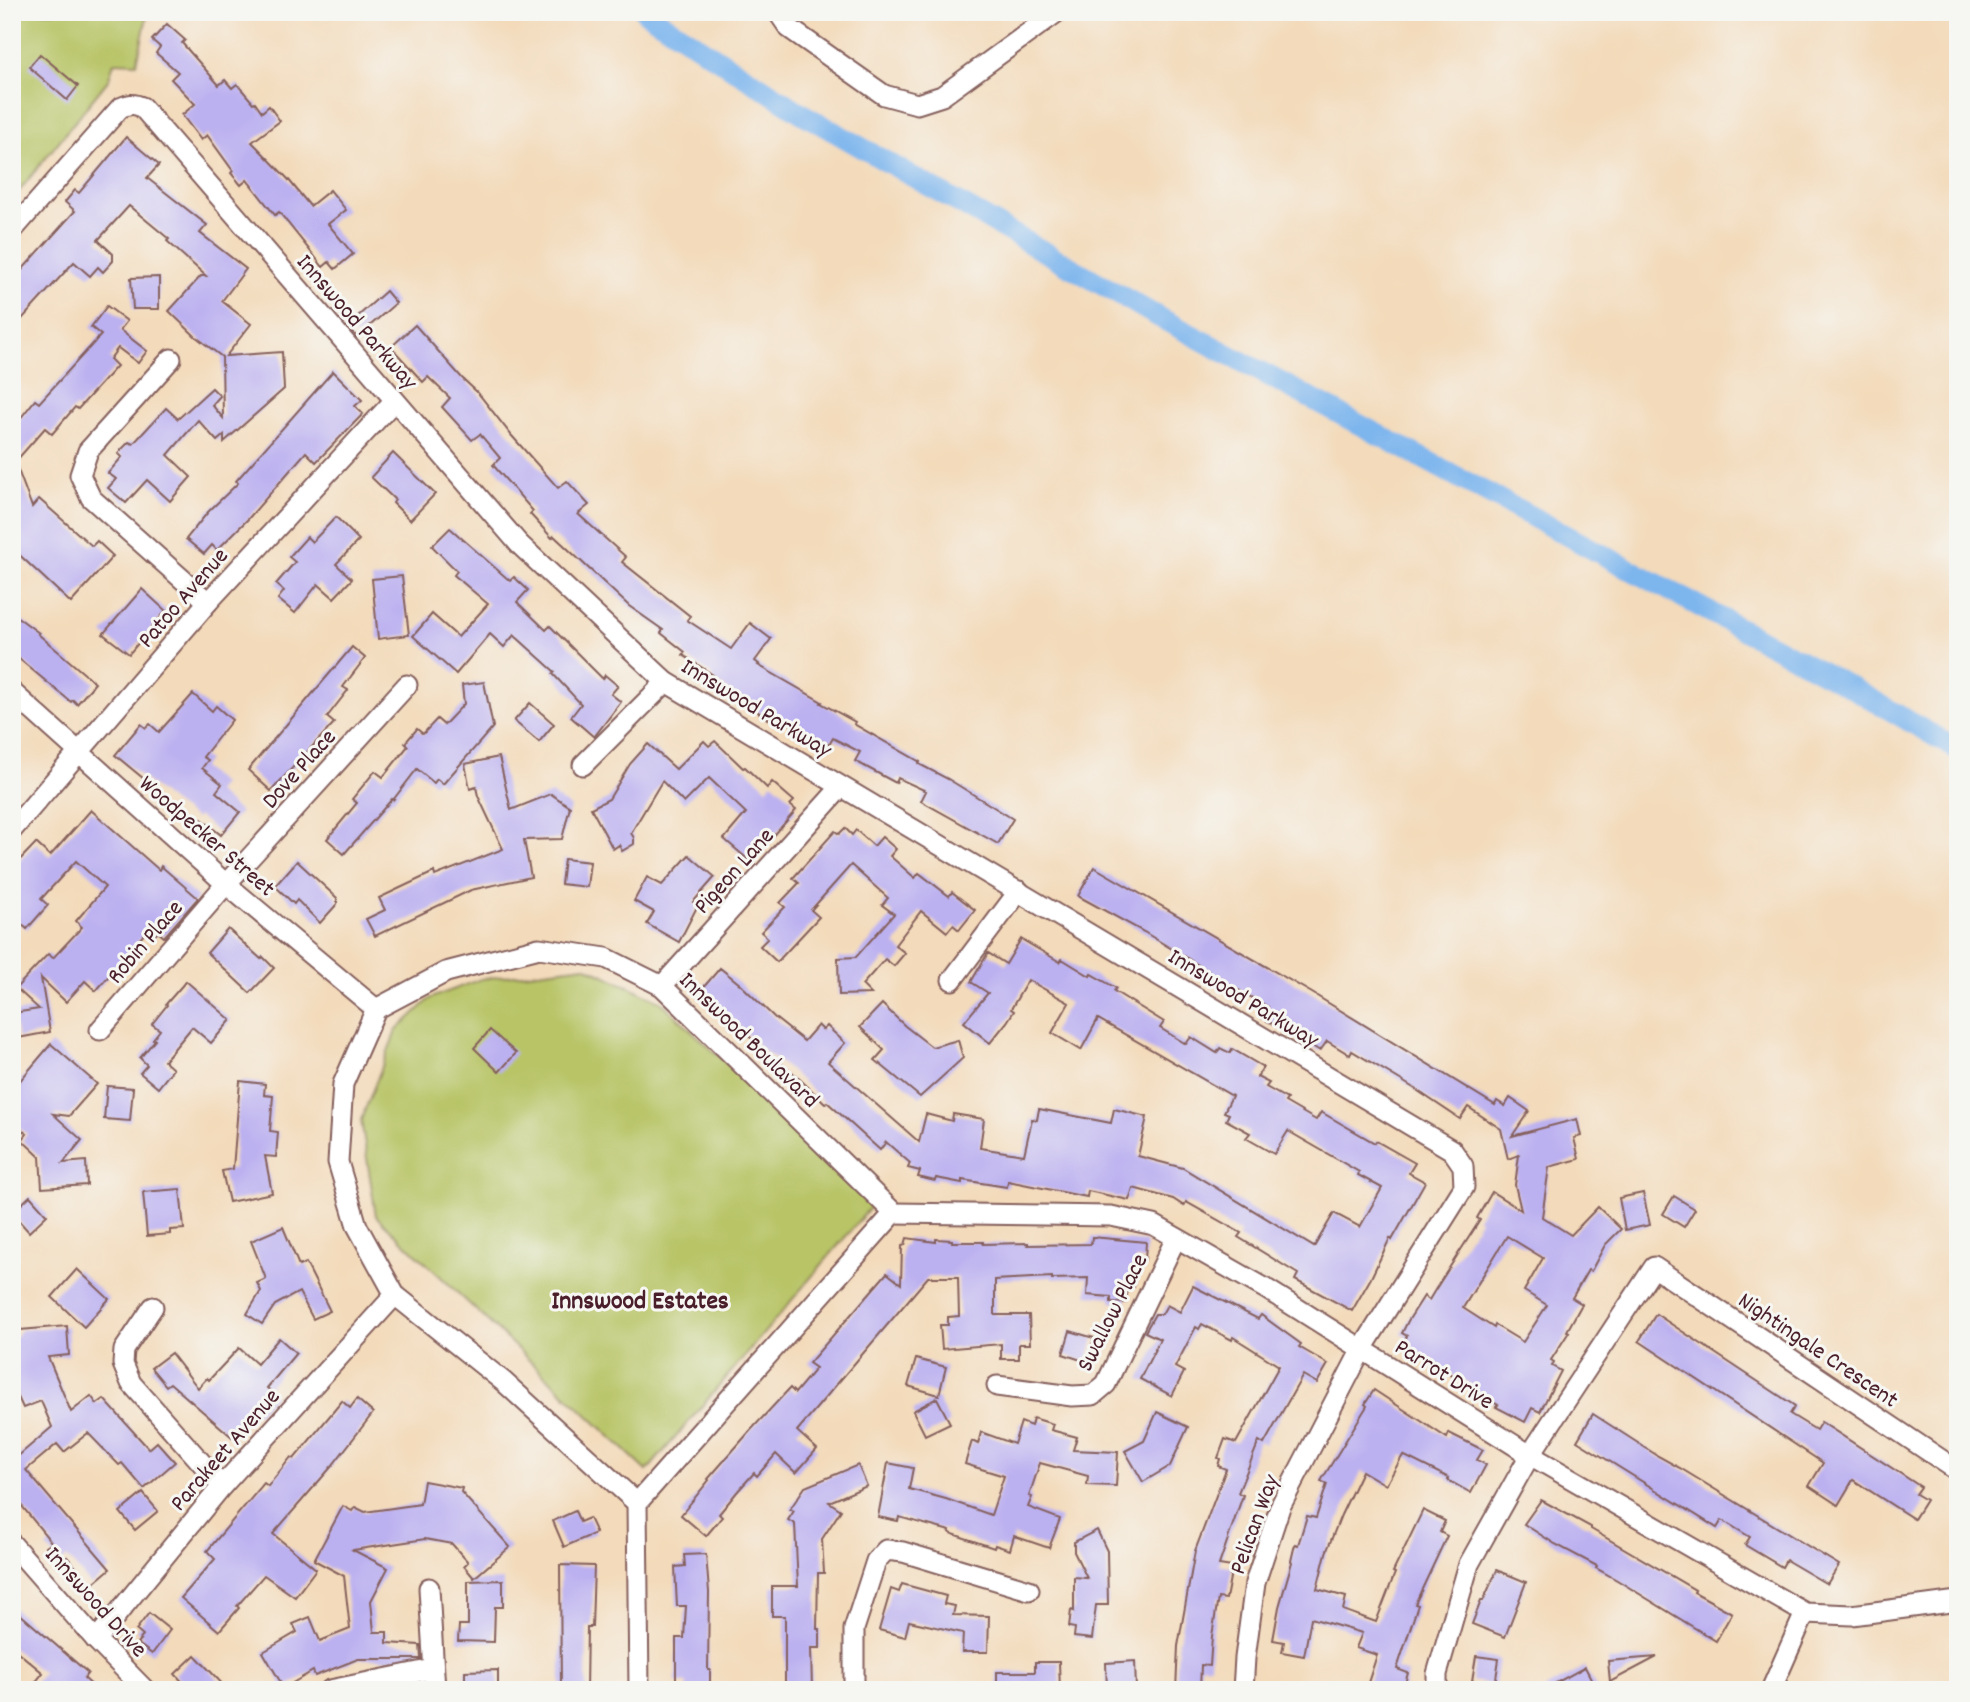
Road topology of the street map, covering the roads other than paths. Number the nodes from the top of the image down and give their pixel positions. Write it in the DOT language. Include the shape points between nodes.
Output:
graph roads {
  1 [pos="778,12"];
  2 [pos="1054,13"];
  3 [pos="12,230"];
  4 [pos="171,359"];
  5 [pos="394,401"];
  6 [pos="208,603"];
  7 [pos="666,682"];
  8 [pos="407,685"];
  9 [pos="12,692"];
  10 [pos="79,754"];
  11 [pos="583,765"];
  12 [pos="841,787"];
  13 [pos="12,830"];
  14 [pos="226,884"];
  15 [pos="1018,891"];
  16 [pos="952,980"];
  17 [pos="662,986"];
  18 [pos="376,1009"];
  19 [pos="100,1030"];
  20 [pos="894,1213"];
  21 [pos="1177,1238"];
  22 [pos="395,1295"];
  23 [pos="153,1307"];
  24 [pos="1362,1349"];
  25 [pos="997,1386"];
  26 [pos="1530,1455"];
  27 [pos="1958,1471"];
  28 [pos="222,1486"];
  29 [pos="637,1503"];
  30 [pos="12,1544"];
  31 [pos="429,1588"];
  32 [pos="1030,1590"];
  33 [pos="1958,1601"];
  34 [pos="1805,1612"];
  35 [pos="96,1640"];
  36 [pos="433,1669"];
  37 [pos="145,1690"];
  38 [pos="330,1690"];
  39 [pos="435,1690"];
  40 [pos="639,1690"];
  41 [pos="854,1690"];
  42 [pos="1243,1690"];
  43 [pos="1437,1690"];
  44 [pos="1771,1690"];
  1 -- 2 [label="street" via="789,28 884,95 917,104 942,96"];
  3 -- 5 [label="street, Innswood Parkway" via="120,108 128,104 142,107"];
  4 -- 6 [label="street" via="88,451 80,475 91,498"];
  5 -- 6 [label="street, Patoo Avenue"];
  5 -- 7 [label="street, Innswood Parkway" via="519,544"];
  6 -- 10 [label="street, Patoo Avenue"];
  7 -- 11 [label="street"];
  7 -- 12 [label="street, Innswood Parkway"];
  8 -- 14 [label="street, Dove Place"];
  9 -- 10 [label="street, Woodpecker Street"];
  10 -- 13 [label="street, Patoo Avenue"];
  10 -- 14 [label="street, Woodpecker Street"];
  12 -- 15 [label="street, Innswood Parkway"];
  12 -- 17 [label="street, Pigeon Lane"];
  14 -- 18 [label="street, Woodpecker Street"];
  14 -- 19 [label="street, Robin Place"];
  15 -- 16 [label="street"];
  15 -- 24 [label="street, Innswood Parkway" via="1452,1150 1463,1166 1464,1186"];
  17 -- 18 [label="street, Innswood Boulavard" via="606,957 539,948 446,972"];
  17 -- 20 [label="street, Innswood Boulavard"];
  18 -- 22 [label="street" via="344,1084 338,1161 357,1226"];
  20 -- 21 [label="street, Parrot Drive" via="1111,1216 1154,1225"];
  20 -- 29 [label="street"];
  21 -- 24 [label="street, Parrot Drive"];
  21 -- 25 [label="street, Swallow Place" via="1107,1384 1093,1395 1072,1396"];
  22 -- 28 [label="street, Parakeet Avenue"];
  22 -- 29 [label="street" via="504,1382"];
  23 -- 28 [label="street" via="124,1350 123,1364 131,1383"];
  24 -- 26 [label="street, Parrot Drive"];
  24 -- 42 [label="street, Pelican Way" via="1280,1507 1255,1583"];
  26 -- 27 [label="street, Nightingale Crescent" via="1654,1267"];
  26 -- 34 [label="street, Parrot Drive"];
  26 -- 43 [label="street" via="1469,1564 1437,1674"];
  28 -- 35 [label="street, Parakeet Avenue"];
  29 -- 40 [label="street"];
  30 -- 35 [label="street, Innswood Drive"];
  31 -- 36 [label="street"];
  32 -- 41 [label="street" via="886,1550 876,1561 854,1629"];
  33 -- 34 [label="street, Parrot Drive" via="1852,1615"];
  34 -- 44 [label="street"];
  35 -- 37 [label="street, Innswood Drive"];
  36 -- 38 [label="street"];
  36 -- 39 [label="street"];
}
